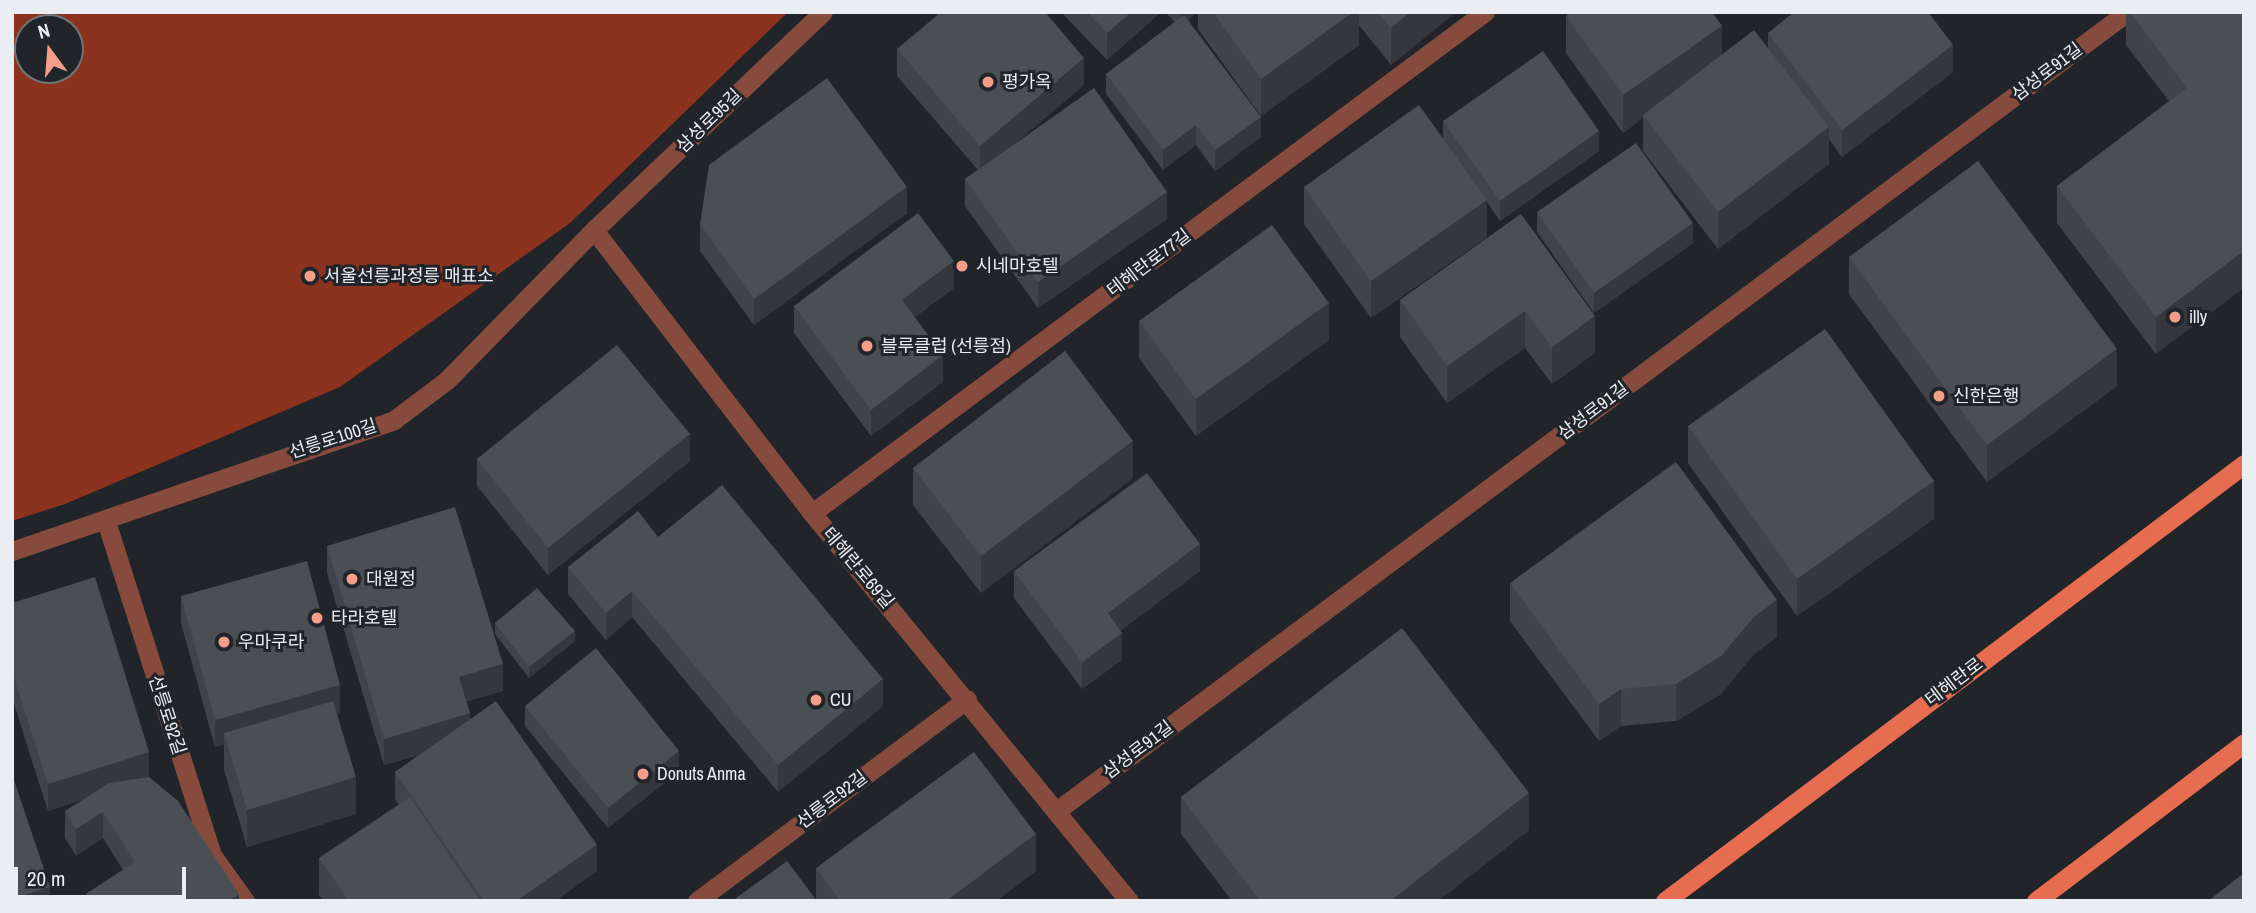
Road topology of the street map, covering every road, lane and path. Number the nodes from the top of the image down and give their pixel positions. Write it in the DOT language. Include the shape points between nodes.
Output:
graph roads {
  1 [pos="823,12"];
  2 [pos="1485,12"];
  3 [pos="2127,12"];
  4 [pos="594,230"];
  5 [pos="2244,464"];
  6 [pos="812,513"];
  7 [pos="106,521"];
  8 [pos="12,551"];
  9 [pos="967,699"];
  10 [pos="2244,743"];
  11 [pos="1059,809"];
  12 [pos="244,901"];
  13 [pos="697,901"];
  14 [pos="1129,901"];
  15 [pos="1665,901"];
  16 [pos="2036,901"];
  1 -- 4 [label="street, 삼성로95길"];
  2 -- 6 [label="street, 테헤란로77길"];
  3 -- 11 [label="street, 삼성로91길"];
  4 -- 6 [label="street, 테헤란로69길"];
  4 -- 7 [label="street, 선릉로100길" via="447,380 394,420"];
  5 -- 15 [label="main road, 테헤란로"];
  6 -- 9 [label="street, 테헤란로69길"];
  7 -- 8 [label="street, 선릉로100길"];
  7 -- 12 [label="street, 선릉로92길" via="212,855"];
  9 -- 11 [label="street, 테헤란로69길"];
  9 -- 13 [label="street, 선릉로92길"];
  10 -- 16 [label="main road"];
  11 -- 14 [label="street, 테헤란로69길"];
}
